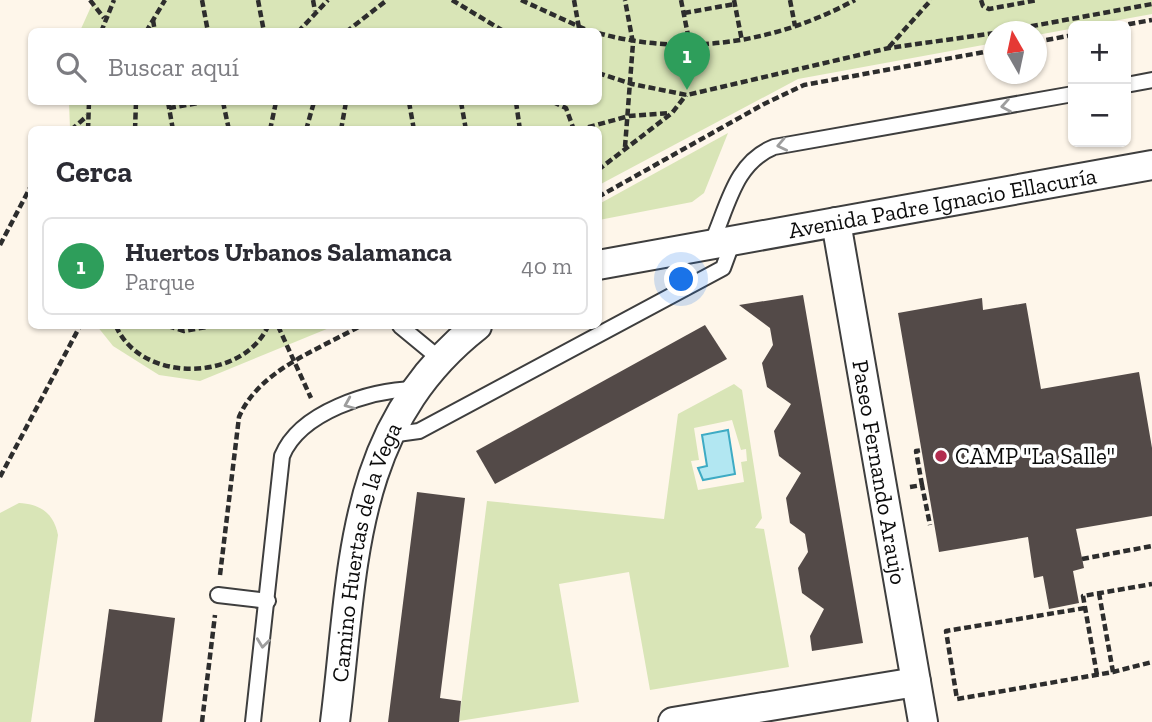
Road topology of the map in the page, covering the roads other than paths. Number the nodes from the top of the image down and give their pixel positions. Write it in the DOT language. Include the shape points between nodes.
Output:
graph roads {
  1 [pos="1152,80"];
  2 [pos="1131,84"];
  3 [pos="1068,95"];
  4 [pos="1152,165"];
  5 [pos="836,222"];
  6 [pos="722,241"];
  7 [pos="602,264"];
  8 [pos="404,329"];
  9 [pos="474,329"];
  10 [pos="440,359"];
  11 [pos="415,389"];
  12 [pos="388,435"];
  13 [pos="218,595"];
  14 [pos="268,601"];
  15 [pos="916,682"];
  16 [pos="253,722"];
  17 [pos="335,722"];
  18 [pos="673,722"];
  19 [pos="923,722"];
  1 -- 2 [label="lane"];
  3 -- 6 [label="lane, one-way" via="774,146 758,153 740,172"];
  4 -- 5 [label="street, Avenida Padre Ignacio Ellacuría"];
  5 -- 6 [label="street, Avenida Padre Ignacio Ellacuría"];
  5 -- 15 [label="street, Paseo Fernando Araujo"];
  6 -- 7 [label="street, Avenida Padre Ignacio Ellacuría"];
  6 -- 12 [label="lane" via="723,268 419,431"];
  8 -- 10 [label="lane"];
  9 -- 10 [label="street"];
  10 -- 11 [label="street"];
  11 -- 12 [label="street, Camino Huertas de la Vega"];
  11 -- 14 [label="lane, one-way" via="383,390 319,417 288,441 280,468"];
  12 -- 17 [label="street, Camino Huertas de la Vega" via="358,522"];
  13 -- 14 [label="lane"];
  14 -- 16 [label="lane, one-way"];
  15 -- 18 [label="street"];
  15 -- 19 [label="street, Paseo Fernando Araujo"];
}
